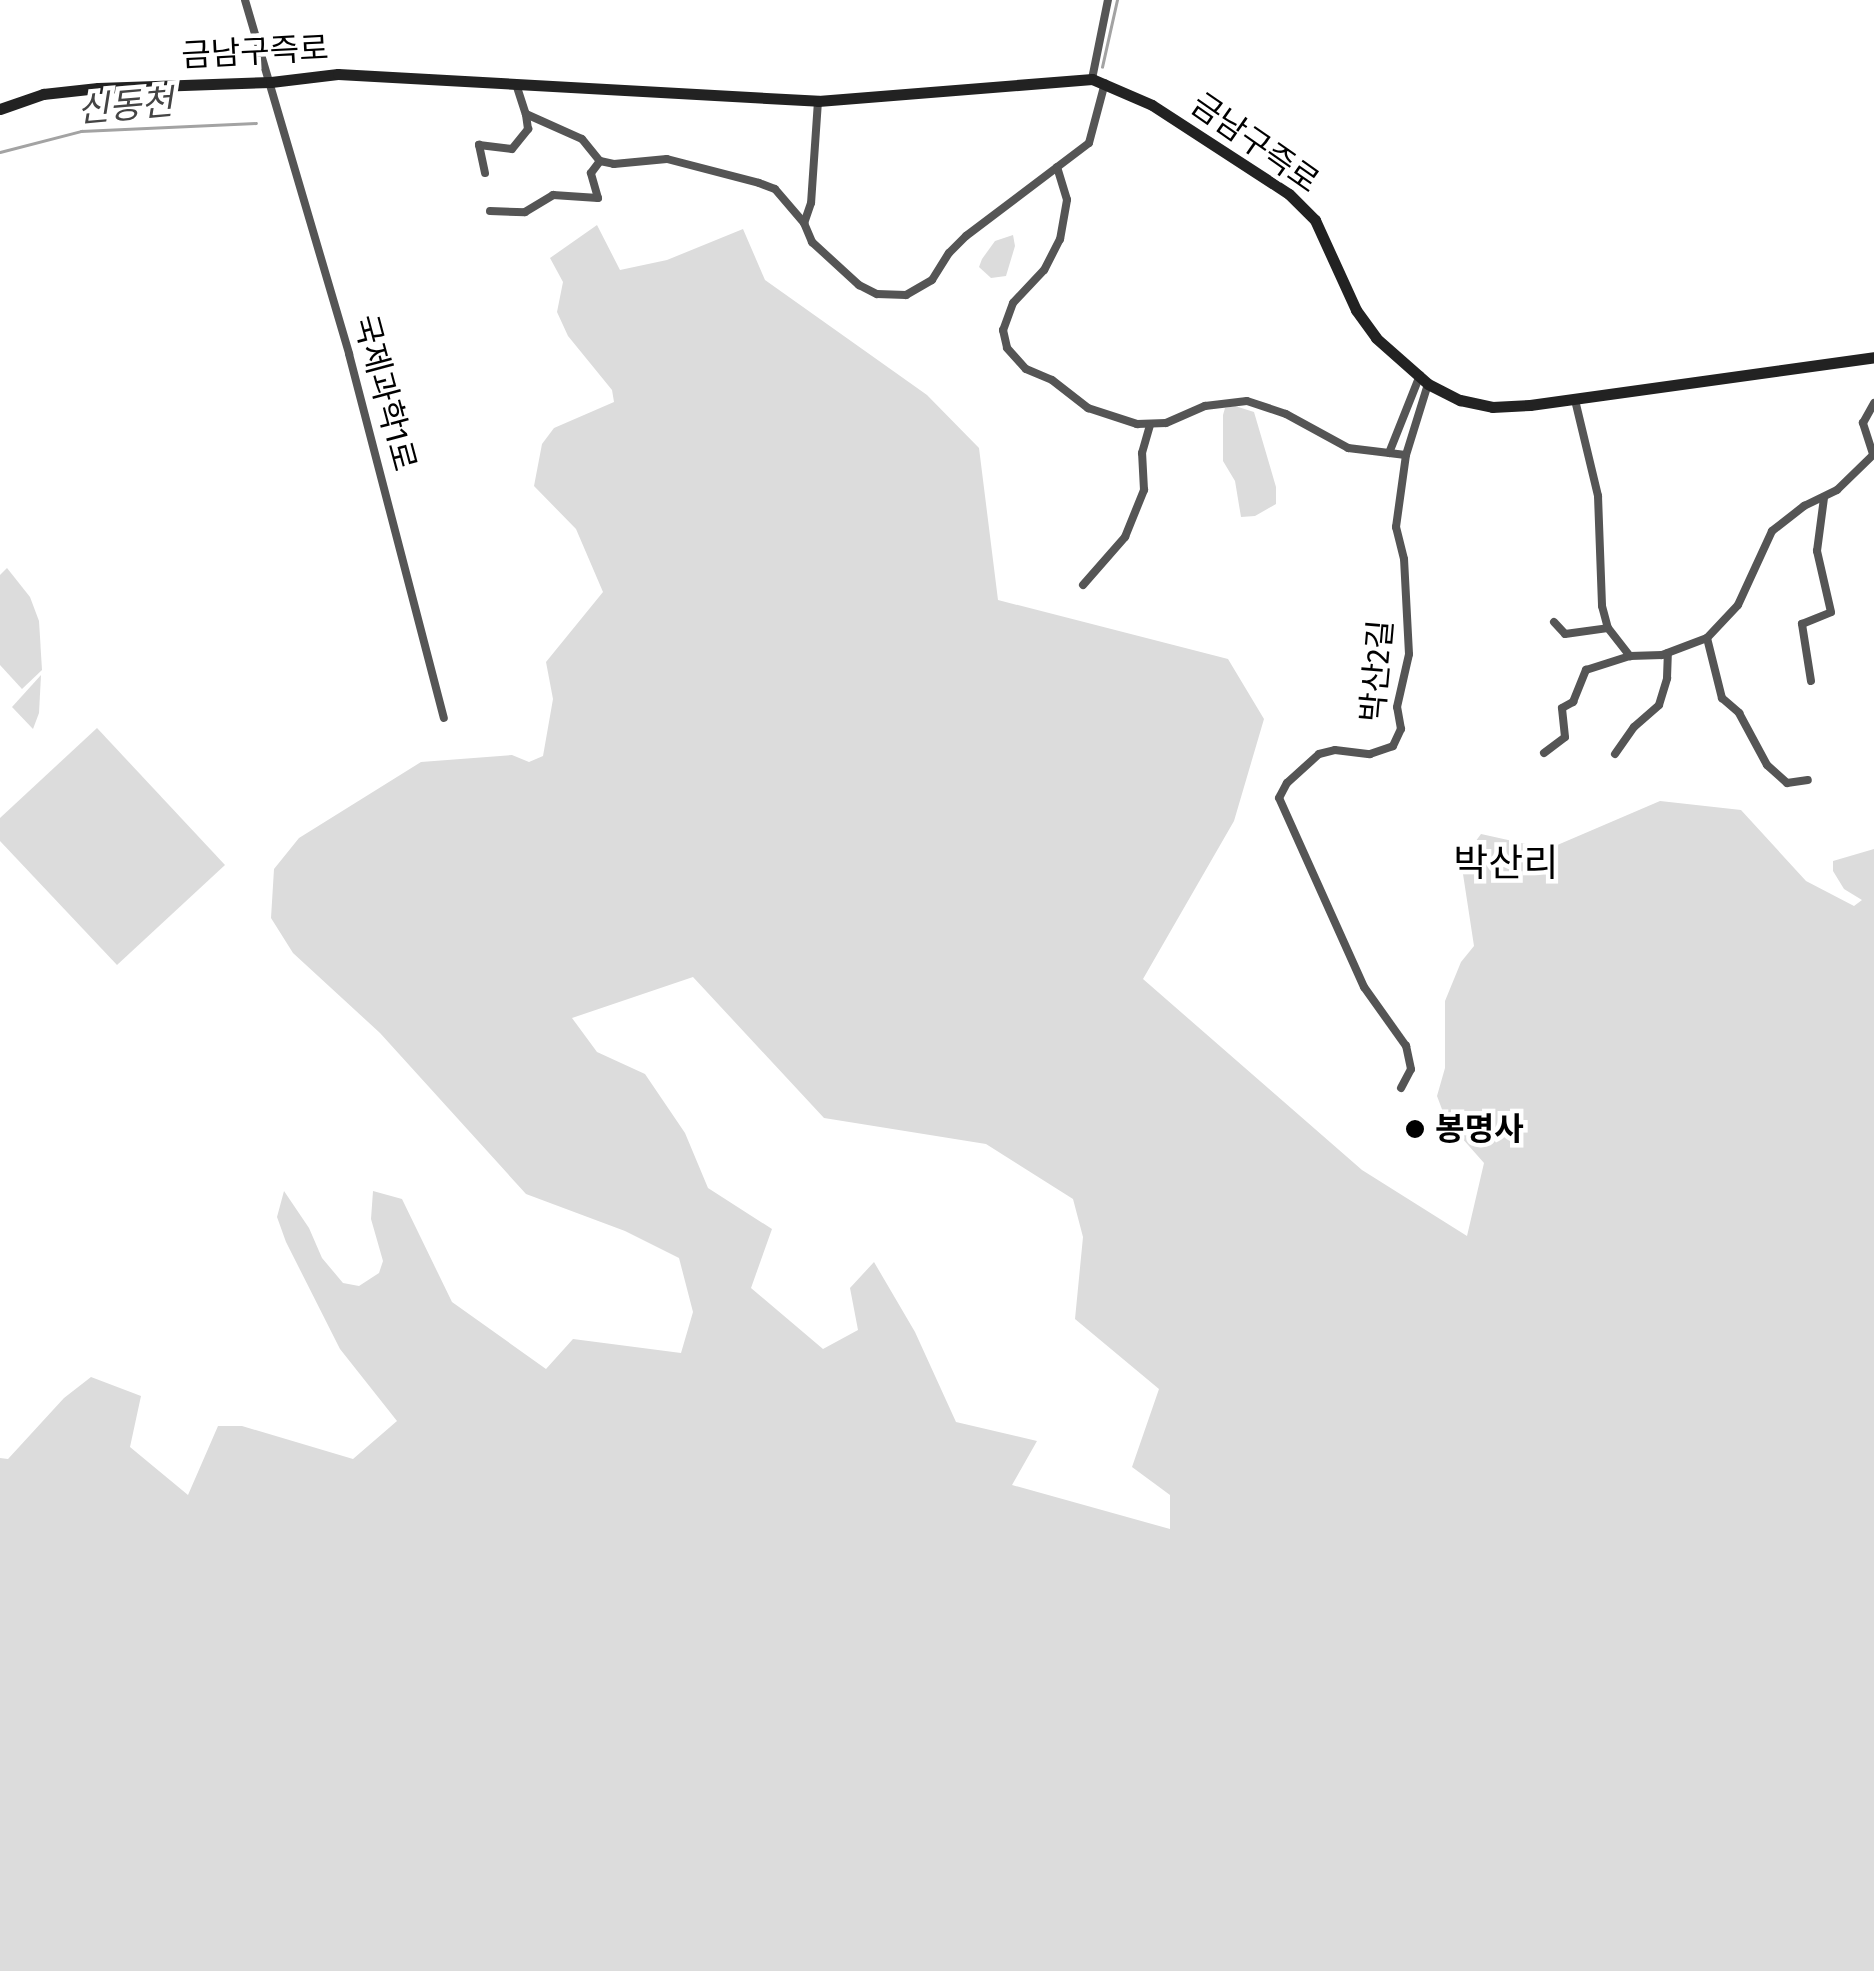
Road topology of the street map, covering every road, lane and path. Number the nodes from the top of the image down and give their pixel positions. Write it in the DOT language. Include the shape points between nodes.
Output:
graph roads {
  1 [pos="245,0"];
  2 [pos="1108,0"];
  3 [pos="1099,81"];
  4 [pos="270,82"];
  5 [pos="516,84"];
  6 [pos="818,101"];
  7 [pos="0,109"];
  8 [pos="526,114"];
  9 [pos="600,161"];
  10 [pos="1057,167"];
  11 [pos="485,173"];
  12 [pos="490,211"];
  13 [pos="804,223"];
  14 [pos="1874,357"];
  15 [pos="1424,379"];
  16 [pos="1575,400"];
  17 [pos="1874,403"];
  18 [pos="1150,426"];
  19 [pos="1389,453"];
  20 [pos="1874,454"];
  21 [pos="1406,456"];
  22 [pos="1824,498"];
  23 [pos="1083,585"];
  24 [pos="1554,622"];
  25 [pos="1608,628"];
  26 [pos="1707,638"];
  27 [pos="1668,653"];
  28 [pos="1630,656"];
  29 [pos="1810,681"];
  30 [pos="444,718"];
  31 [pos="1544,752"];
  32 [pos="1615,754"];
  33 [pos="1808,780"];
  34 [pos="1401,1088"];
  1 -- 4 [label="street, 국제과학1로"];
  2 -- 3 [label="street"];
  3 -- 6 [label="main road, 금남구즉로"];
  3 -- 10 [label="street" via="1090,143"];
  3 -- 15 [label="main road, 금남구즉로" via="1152,105 1288,194 1315,220 1376,338"];
  4 -- 5 [label="main road, 금남구즉로" via="397,74"];
  4 -- 7 [label="main road, 금남구즉로" via="98,88 43,94"];
  4 -- 30 [label="street, 국제과학1로"];
  5 -- 6 [label="main road, 금남구즉로"];
  5 -- 8 [label="street"];
  6 -- 13 [label="street"];
  8 -- 9 [label="street" via="582,139"];
  8 -- 11 [label="street" via="528,129 512,148 479,145"];
  9 -- 12 [label="street" via="591,172 598,198 553,196 525,212"];
  9 -- 13 [label="street" via="667,159 759,182"];
  10 -- 13 [label="street" via="966,236 932,280 906,295 877,294 859,285 812,242"];
  10 -- 18 [label="street" via="1067,200 1060,239 1004,318 1007,348 1026,369 1088,408"];
  14 -- 16 [label="main road, 금남구즉로"];
  15 -- 16 [label="main road, 금남구즉로" via="1460,400 1492,407"];
  15 -- 19 [label="street" via="1411,387"];
  15 -- 21 [label="street, 박산2길"];
  16 -- 25 [label="street" via="1598,496"];
  17 -- 20 [label="street" via="1863,422"];
  18 -- 19 [label="street" via="1204,406 1247,402 1286,414 1348,448"];
  18 -- 23 [label="street" via="1142,453 1144,490 1126,536"];
  19 -- 21 [label="street"];
  20 -- 22 [label="street"];
  21 -- 34 [label="street, 박산2길" via="1396,527 1409,654 1397,708 1401,729 1393,746 1370,754 1319,754 1278,798 1364,986 1406,1046 1412,1069"];
  22 -- 26 [label="street" via="1772,531 1738,604"];
  22 -- 29 [label="street" via="1818,552 1832,612 1802,624"];
  24 -- 25 [label="street" via="1565,634"];
  25 -- 28 [label="street"];
  26 -- 27 [label="street"];
  26 -- 33 [label="street" via="1722,698 1740,713 1767,765 1787,783"];
  27 -- 28 [label="street"];
  27 -- 32 [label="street" via="1659,705"];
  28 -- 31 [label="street" via="1586,670 1573,702 1562,708 1565,737"];
}
